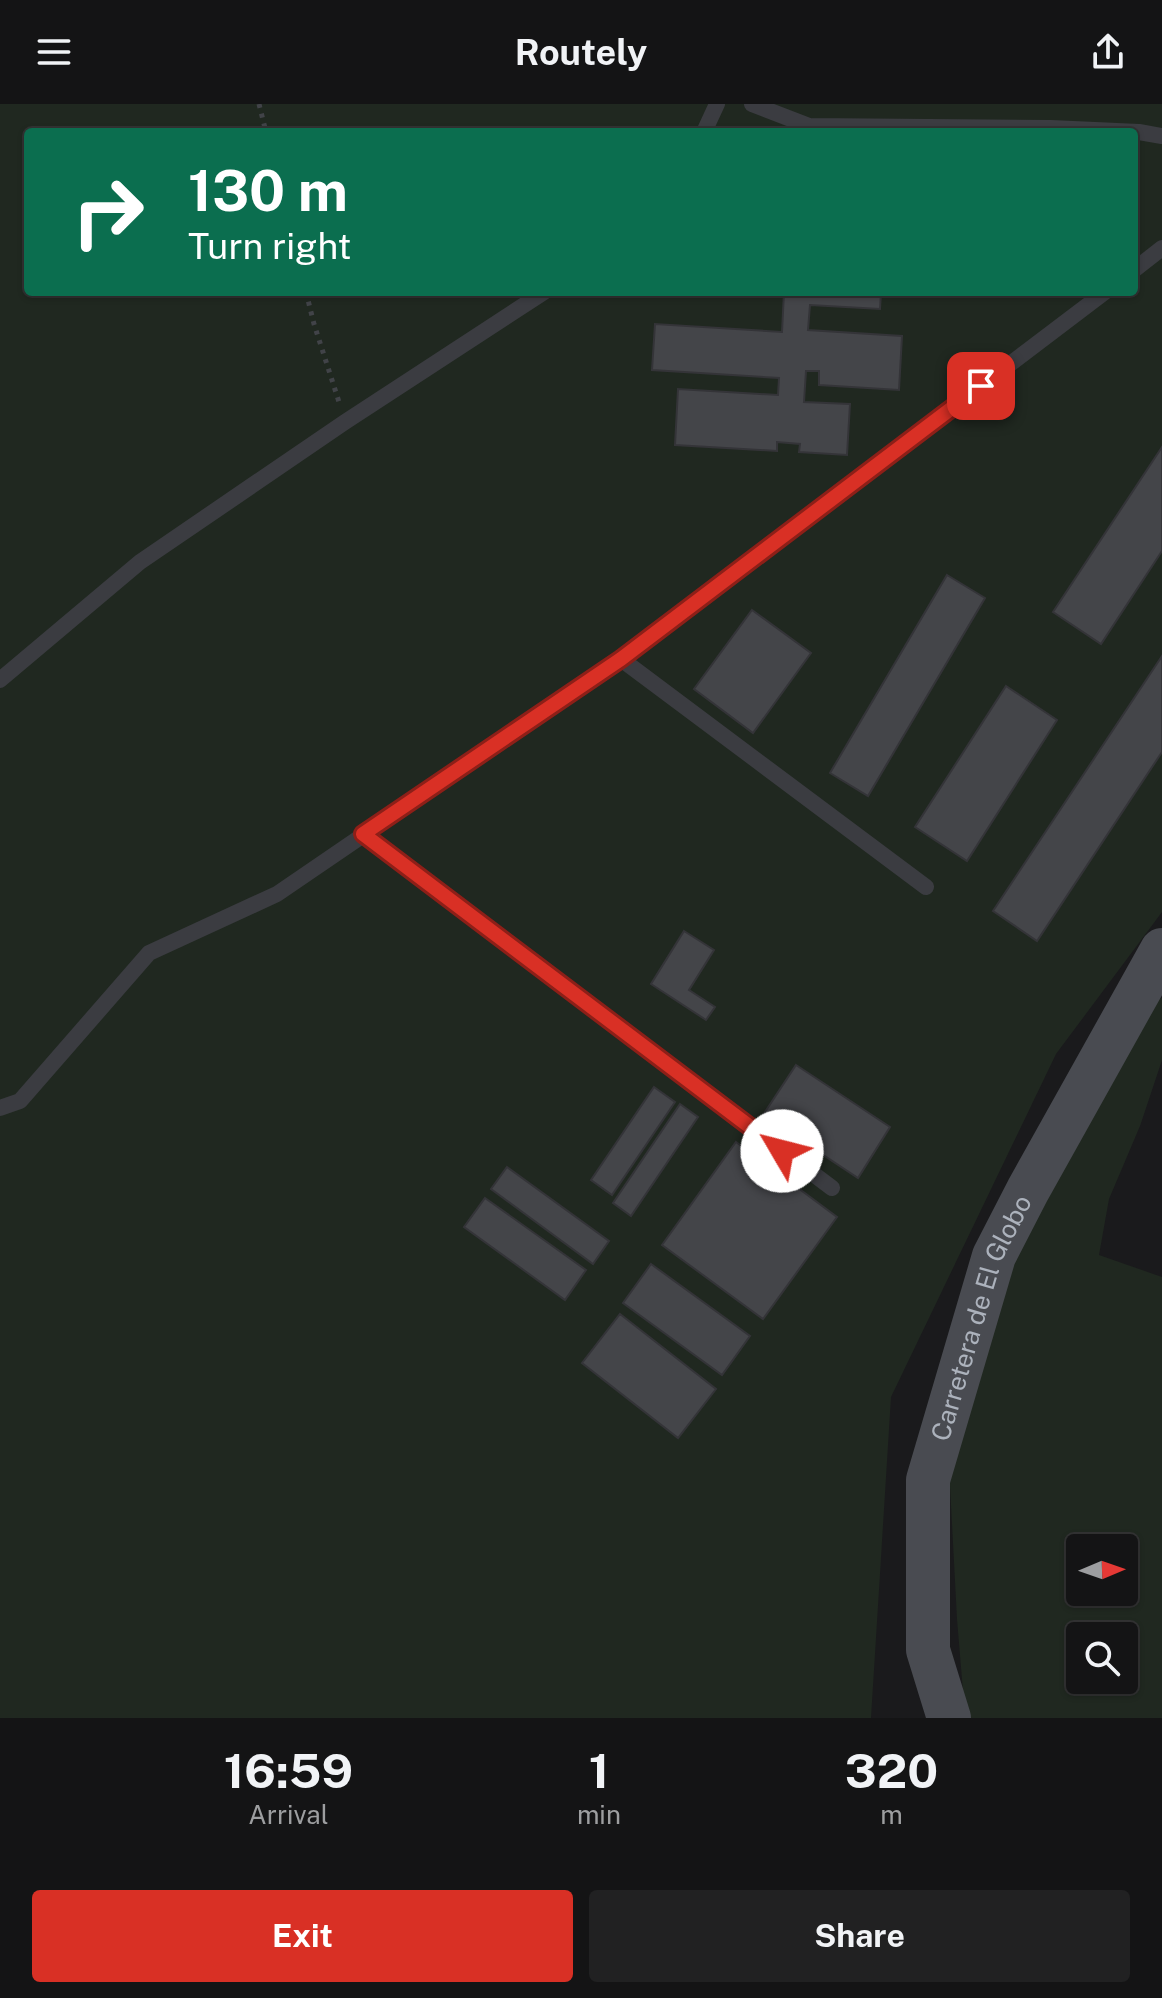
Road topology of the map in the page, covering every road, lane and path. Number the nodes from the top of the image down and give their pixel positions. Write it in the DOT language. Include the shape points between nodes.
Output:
graph roads {
  1 [pos="259,104"];
  2 [pos="717,104"];
  3 [pos="752,104"];
  4 [pos="265,128"];
  5 [pos="706,128"];
  6 [pos="1051,128"];
  7 [pos="1138,132"];
  8 [pos="1162,136"];
  9 [pos="1162,248"];
  10 [pos="1138,267"];
  11 [pos="307,296"];
  12 [pos="538,296"];
  13 [pos="1100,296"];
  14 [pos="345,422"];
  15 [pos="621,659"];
  16 [pos="0,680"];
  17 [pos="363,834"];
  18 [pos="926,887"];
  19 [pos="1162,951"];
  20 [pos="0,1108"];
  21 [pos="832,1188"];
  22 [pos="949,1718"];
  1 -- 4 [label="path"];
  2 -- 5 [label="lane"];
  3 -- 6 [label="lane" via="809,126"];
  7 -- 8 [label="lane"];
  9 -- 10 [label="lane"];
  11 -- 14 [label="path"];
  12 -- 14 [label="lane"];
  13 -- 15 [label="lane"];
  14 -- 16 [label="lane" via="140,562"];
  15 -- 17 [label="lane"];
  15 -- 18 [label="lane"];
  17 -- 20 [label="lane" via="277,894 149,953 20,1101"];
  17 -- 21 [label="lane"];
  19 -- 22 [label="main road, Carretera de El Globo" via="994,1256 928,1480 928,1650"];
}
